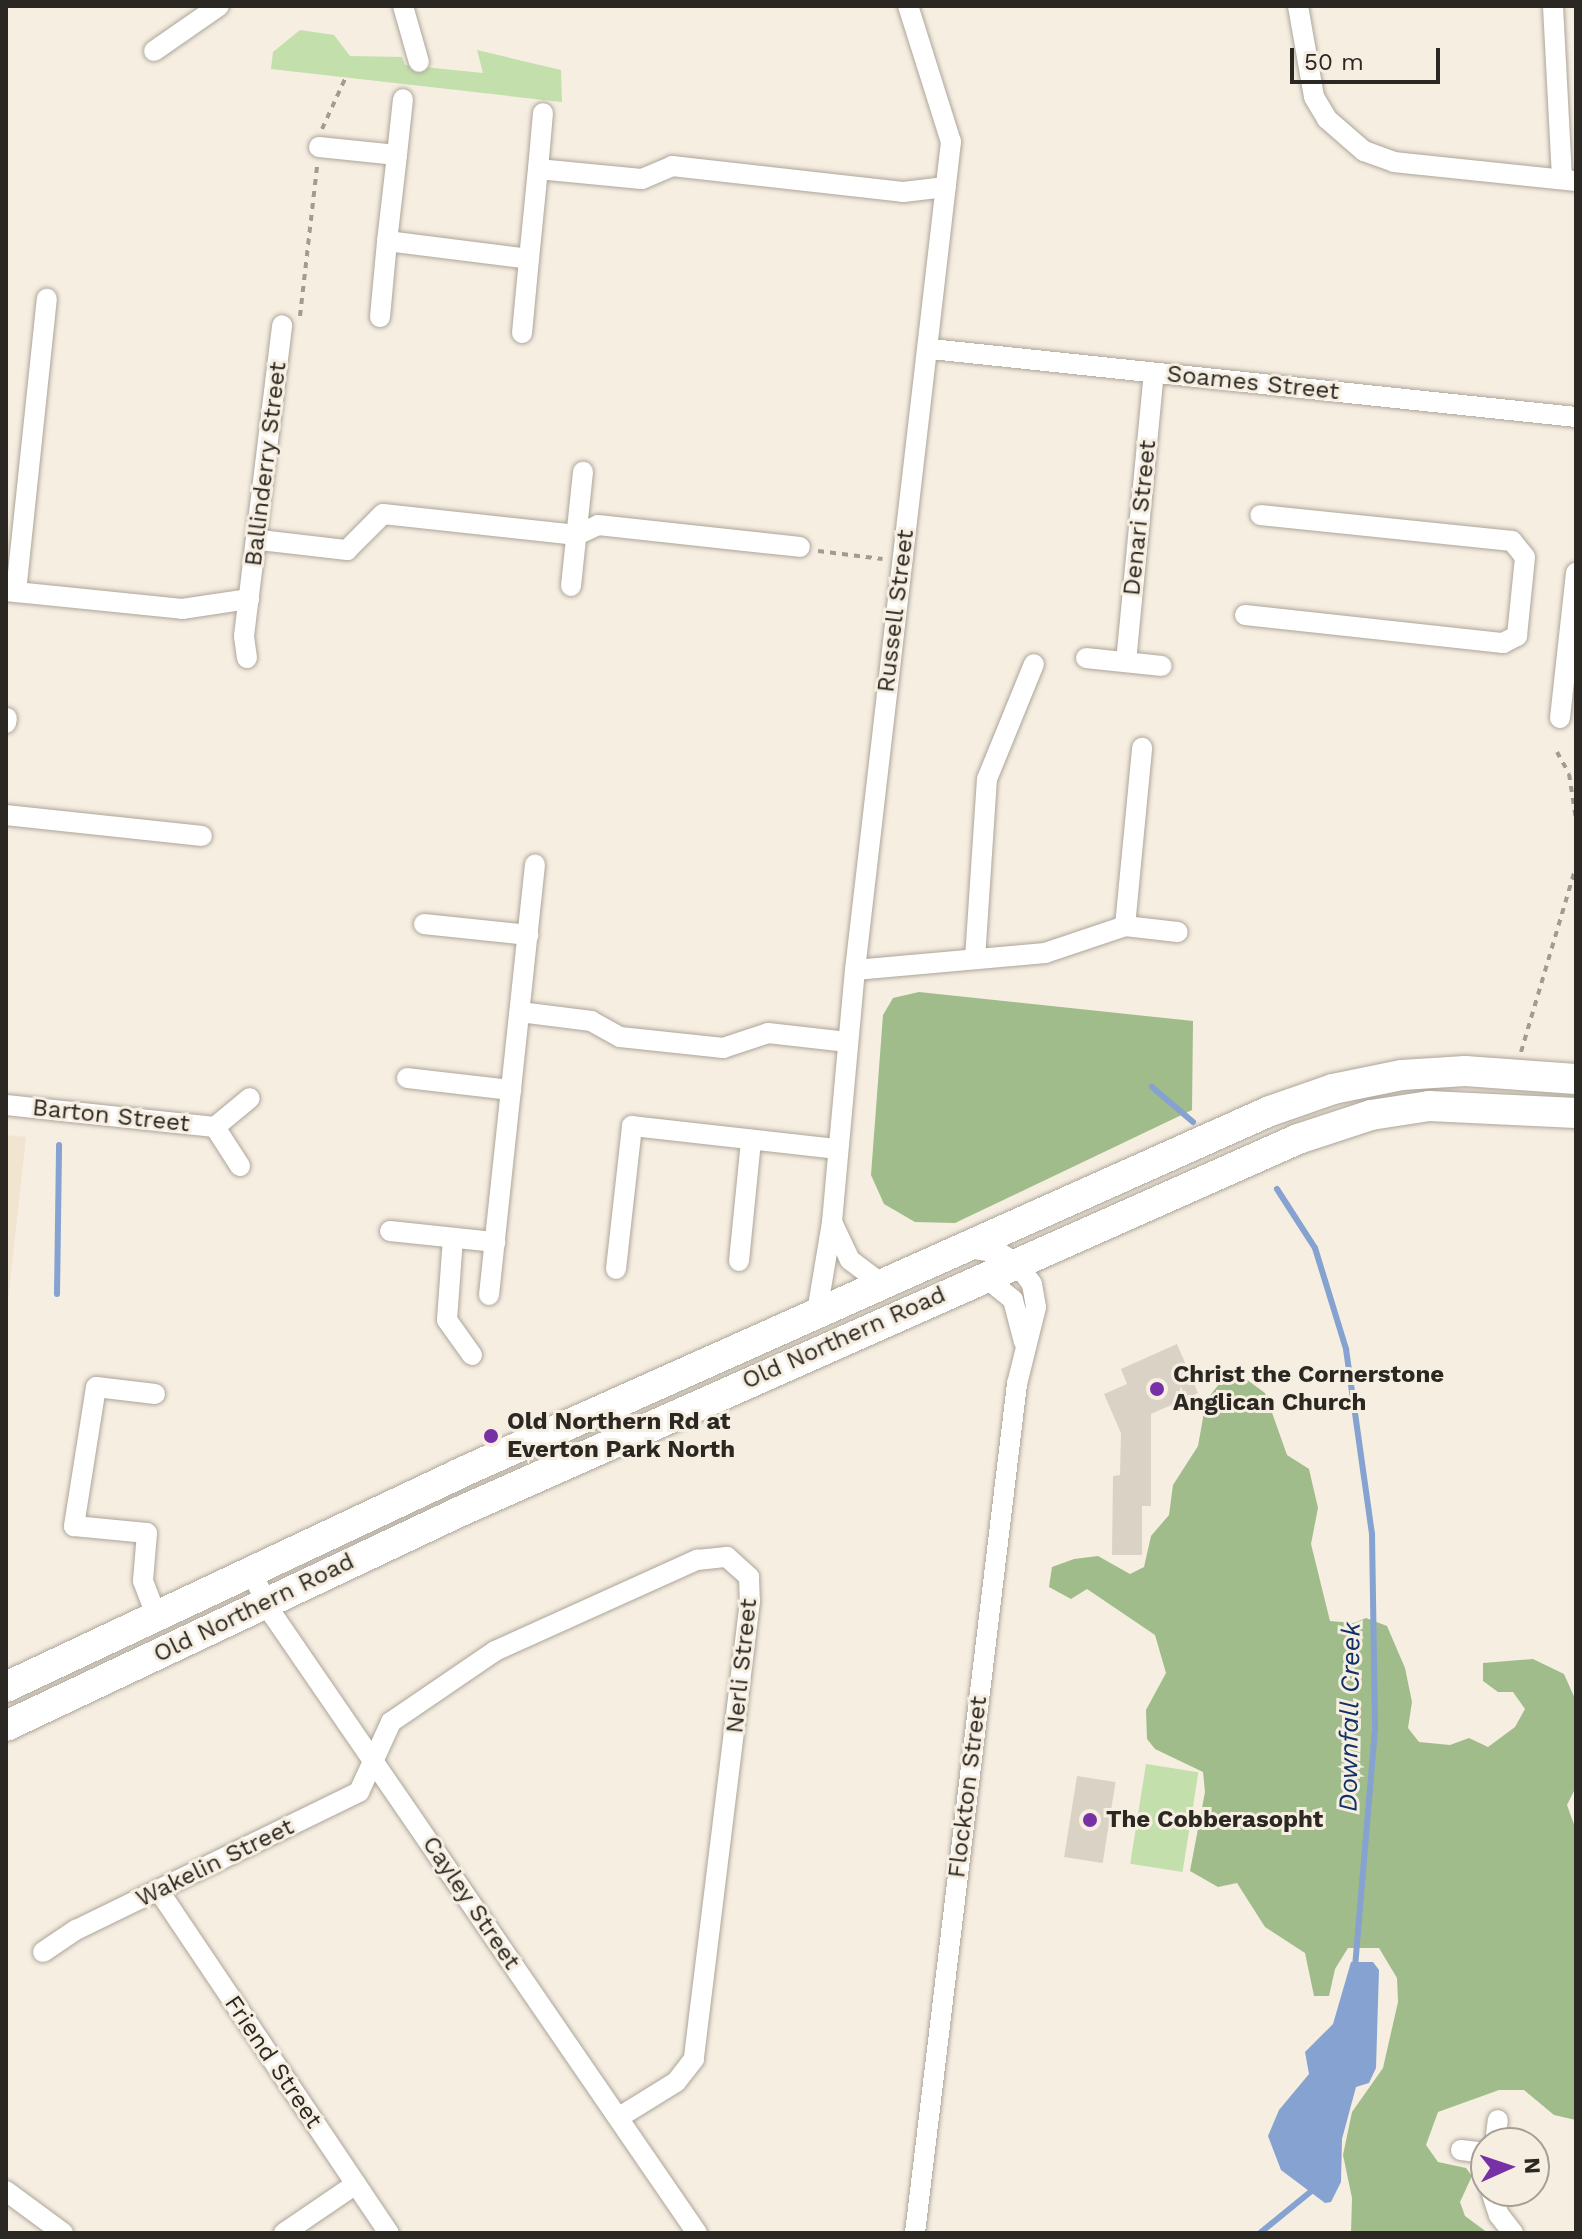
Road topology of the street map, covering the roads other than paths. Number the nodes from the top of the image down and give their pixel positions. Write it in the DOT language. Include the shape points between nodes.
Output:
graph roads {
  1 [pos="219,6"];
  2 [pos="403,6"];
  3 [pos="908,6"];
  4 [pos="1298,6"];
  5 [pos="1553,6"];
  6 [pos="154,51"];
  7 [pos="419,62"];
  8 [pos="403,99"];
  9 [pos="543,113"];
  10 [pos="319,147"];
  11 [pos="397,155"];
  12 [pos="538,169"];
  13 [pos="1569,180"];
  14 [pos="946,187"];
  15 [pos="387,241"];
  16 [pos="529,259"];
  17 [pos="47,299"];
  18 [pos="380,317"];
  19 [pos="282,325"];
  20 [pos="522,333"];
  21 [pos="931,349"];
  22 [pos="1154,373"];
  23 [pos="1576,417"];
  24 [pos="583,472"];
  25 [pos="1260,515"];
  26 [pos="577,535"];
  27 [pos="260,540"];
  28 [pos="800,547"];
  29 [pos="1576,573"];
  30 [pos="571,586"];
  31 [pos="11,591"];
  32 [pos="249,599"];
  33 [pos="1245,615"];
  34 [pos="247,658"];
  35 [pos="1086,658"];
  36 [pos="1126,662"];
  37 [pos="1034,664"];
  38 [pos="1162,666"];
  39 [pos="1560,718"];
  40 [pos="1142,748"];
  41 [pos="6,815"];
  42 [pos="202,836"];
  43 [pos="535,864"];
  44 [pos="424,924"];
  45 [pos="1125,926"];
  46 [pos="1178,932"];
  47 [pos="528,935"];
  48 [pos="975,959"];
  49 [pos="855,970"];
  50 [pos="520,1012"];
  51 [pos="847,1042"];
  52 [pos="407,1078"];
  53 [pos="1576,1079"];
  54 [pos="511,1090"];
  55 [pos="250,1098"];
  56 [pos="6,1105"];
  57 [pos="1576,1113"];
  58 [pos="215,1127"];
  59 [pos="751,1140"];
  60 [pos="837,1149"];
  61 [pos="240,1166"];
  62 [pos="832,1222"];
  63 [pos="390,1231"];
  64 [pos="453,1238"];
  65 [pos="495,1242"];
  66 [pos="963,1247"];
  67 [pos="739,1261"];
  68 [pos="1016,1263"];
  69 [pos="616,1269"];
  70 [pos="985,1277"];
  71 [pos="882,1284"];
  72 [pos="489,1295"];
  73 [pos="817,1312"];
  74 [pos="1024,1342"];
  75 [pos="472,1355"];
  76 [pos="155,1394"];
  77 [pos="305,1544"];
  78 [pos="338,1567"];
  79 [pos="250,1570"];
  80 [pos="266,1602"];
  81 [pos="156,1615"];
  82 [pos="6,1687"];
  83 [pos="6,1726"];
  84 [pos="374,1761"];
  85 [pos="159,1891"];
  86 [pos="43,1952"];
  87 [pos="618,2118"];
  88 [pos="1498,2120"];
  89 [pos="1497,2127"];
  90 [pos="1461,2150"];
  91 [pos="1470,2151"];
  92 [pos="356,2184"];
  93 [pos="6,2191"];
  94 [pos="1496,2207"];
  95 [pos="63,2233"];
  96 [pos="284,2233"];
  97 [pos="389,2233"];
  98 [pos="697,2233"];
  99 [pos="915,2233"];
  100 [pos="1513,2233"];
  1 -- 6 [label="street"];
  2 -- 7 [label="street"];
  3 -- 14 [label="street, Russell Street" via="951,142"];
  4 -- 13 [label="street" via="1314,97 1327,119 1364,151 1394,162"];
  5 -- 13 [label="street"];
  8 -- 11 [label="street"];
  9 -- 12 [label="street"];
  10 -- 11 [label="street"];
  11 -- 15 [label="street"];
  12 -- 14 [label="street" via="642,179 672,166 903,192"];
  12 -- 16 [label="street"];
  14 -- 21 [label="street, Russell Street"];
  15 -- 16 [label="street"];
  15 -- 18 [label="street"];
  16 -- 20 [label="street"];
  17 -- 31 [label="street"];
  19 -- 27 [label="street, Ballinderry Street"];
  21 -- 22 [label="street, Soames Street"];
  21 -- 49 [label="street, Russell Street"];
  22 -- 23 [label="street, Soames Street"];
  22 -- 36 [label="street, Denari Street"];
  24 -- 26 [label="street"];
  25 -- 33 [label="street" via="1512,541 1525,557 1517,636 1503,643"];
  26 -- 27 [label="street" via="383,514 347,550"];
  26 -- 28 [label="street" via="598,525"];
  26 -- 30 [label="street"];
  27 -- 32 [label="street, Ballinderry Street"];
  29 -- 39 [label="street"];
  31 -- 32 [label="street, Ballinderry Street" via="182,609"];
  32 -- 34 [label="street"];
  35 -- 36 [label="street"];
  36 -- 38 [label="street"];
  37 -- 48 [label="street" via="987,779"];
  40 -- 45 [label="street"];
  41 -- 42 [label="street"];
  43 -- 47 [label="street"];
  44 -- 47 [label="street"];
  45 -- 46 [label="street"];
  45 -- 48 [label="street" via="1045,953"];
  47 -- 50 [label="street"];
  48 -- 49 [label="street"];
  49 -- 51 [label="street, Russell Street"];
  50 -- 51 [label="street" via="591,1021 627,1039 710,1047 733,1047 768,1033"];
  50 -- 54 [label="street"];
  51 -- 60 [label="street, Russell Street"];
  52 -- 54 [label="street"];
  53 -- 66 [label="highway, Old Northern Road" via="1453,1071 1333,1089 1270,1111"];
  54 -- 65 [label="street"];
  55 -- 58 [label="street, Barton Street"];
  56 -- 58 [label="street, Barton Street"];
  57 -- 68 [label="highway, Old Northern Road" via="1457,1105 1371,1115 1298,1139"];
  58 -- 61 [label="street, Barton Street"];
  59 -- 60 [label="street"];
  59 -- 67 [label="street"];
  59 -- 69 [label="street" via="632,1126"];
  60 -- 62 [label="street, Russell Street"];
  62 -- 71 [label="street, Russell Street" via="850,1260"];
  62 -- 73 [label="street, Russell Street"];
  63 -- 64 [label="street"];
  64 -- 65 [label="street"];
  64 -- 75 [label="street" via="447,1320"];
  65 -- 72 [label="street"];
  66 -- 68 [label="street" via="1000,1253"];
  66 -- 71 [label="highway, Old Northern Road"];
  68 -- 70 [label="highway, Old Northern Road"];
  68 -- 74 [label="street, Flockton Street" via="1036,1299 1034,1325"];
  70 -- 74 [label="street, Flockton Street" via="1013,1300"];
  70 -- 78 [label="highway, Old Northern Road"];
  71 -- 73 [label="highway, Old Northern Road"];
  73 -- 77 [label="highway, Old Northern Road"];
  74 -- 99 [label="street, Flockton Street"];
  76 -- 81 [label="street" via="96,1387 74,1526 147,1533 143,1581"];
  77 -- 78 [label="highway" via="315,1558"];
  77 -- 79 [label="highway, Old Northern Road"];
  78 -- 80 [label="highway, Old Northern Road"];
  79 -- 80 [label="street, Cayley Street"];
  79 -- 81 [label="highway, Old Northern Road"];
  80 -- 83 [label="highway, Old Northern Road"];
  80 -- 84 [label="street, Cayley Street"];
  81 -- 82 [label="highway, Old Northern Road"];
  84 -- 85 [label="street, Wakelin Street" via="359,1792"];
  84 -- 87 [label="street, Cayley Street"];
  84 -- 87 [label="street, Nerli Street" via="391,1722 495,1651 707,1556 727,1557 744,1568 750,1601 694,2059 676,2082"];
  85 -- 86 [label="street, Wakelin Street"];
  85 -- 92 [label="street, Friend Street"];
  87 -- 98 [label="street, Cayley Street"];
  88 -- 89 [label="street"];
  90 -- 91 [label="street"];
  92 -- 96 [label="street"];
  92 -- 97 [label="street, Friend Street"];
  93 -- 95 [label="street"];
  94 -- 100 [label="street"];
}
